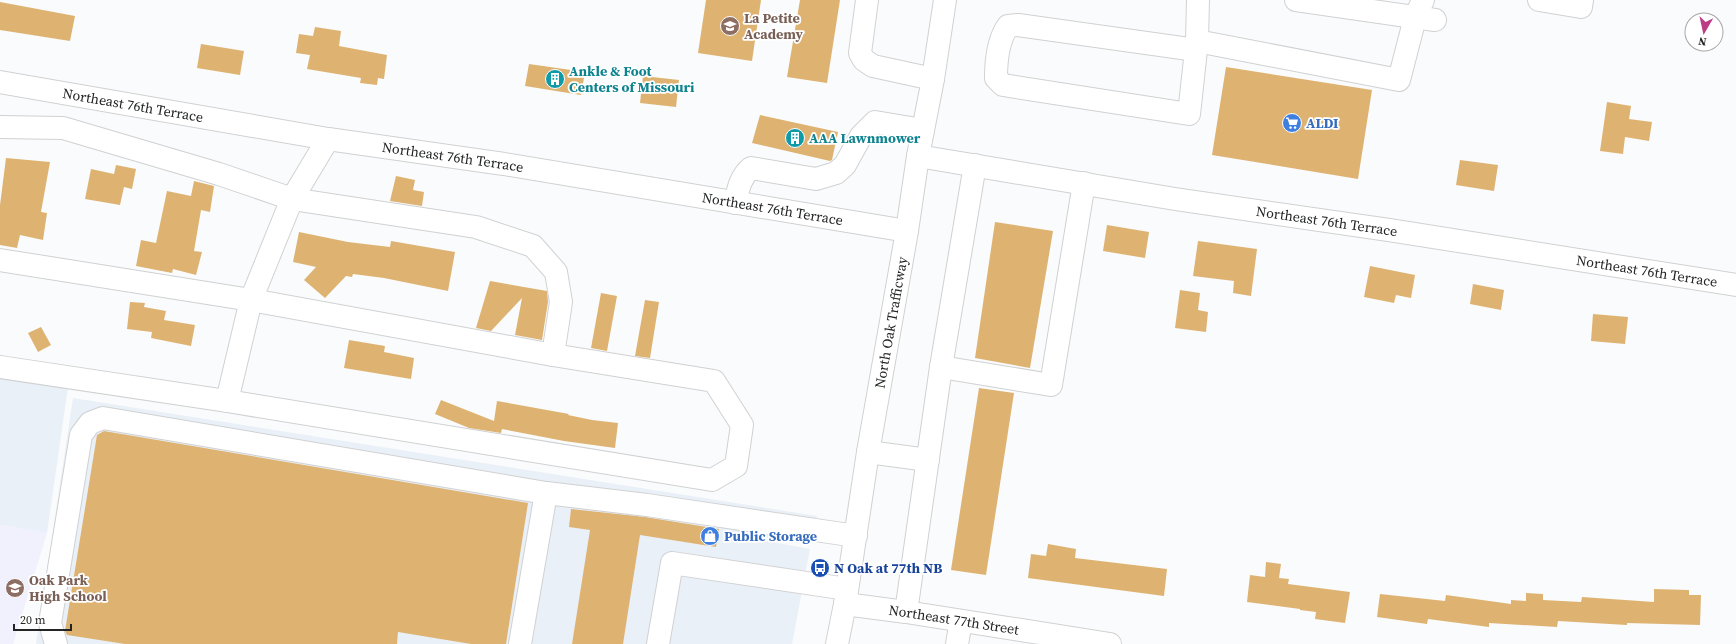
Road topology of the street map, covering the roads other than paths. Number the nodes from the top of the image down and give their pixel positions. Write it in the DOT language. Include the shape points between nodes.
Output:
graph roads {
  1 [pos="866,0"];
  2 [pos="945,0"];
  3 [pos="1198,0"];
  4 [pos="1296,0"];
  5 [pos="1539,0"];
  6 [pos="1582,0"];
  7 [pos="1357,4"];
  8 [pos="1424,13"];
  9 [pos="1196,46"];
  10 [pos="933,79"];
  11 [pos="0,82"];
  12 [pos="0,127"];
  13 [pos="923,130"];
  14 [pos="328,139"];
  15 [pos="918,156"];
  16 [pos="975,165"];
  17 [pos="1084,183"];
  18 [pos="292,199"];
  19 [pos="735,203"];
  20 [pos="907,231"];
  21 [pos="0,260"];
  22 [pos="1736,285"];
  23 [pos="251,300"];
  24 [pos="553,355"];
  25 [pos="0,366"];
  26 [pos="941,367"];
  27 [pos="227,401"];
  28 [pos="868,452"];
  29 [pos="928,460"];
  30 [pos="546,493"];
  31 [pos="856,536"];
  32 [pos="846,597"];
  33 [pos="906,612"];
  34 [pos="961,620"];
  35 [pos="56,644"];
  36 [pos="520,644"];
  37 [pos="658,644"];
  38 [pos="837,644"];
  39 [pos="957,644"];
  40 [pos="1110,644"];
  1 -- 10 [label="street" via="860,53 864,60 873,66"];
  2 -- 10 [label="street, North Oak Trafficway"];
  3 -- 9 [label="street"];
  4 -- 7 [label="street"];
  5 -- 6 [label="street" via="1581,7"];
  7 -- 8 [label="street"];
  8 -- 9 [label="street" via="1399,80"];
  9 -- 9 [label="street" via="1189,114 1003,85 996,78 1002,34 1008,26 1018,25"];
  10 -- 13 [label="street, North Oak Trafficway"];
  11 -- 14 [label="street, Northeast 76th Terrace"];
  12 -- 18 [label="street" via="63,128"];
  13 -- 15 [label="street, North Oak Trafficway"];
  13 -- 19 [label="street" via="875,122 861,136 846,165 836,173 816,179 751,168 744,173"];
  14 -- 18 [label="street"];
  14 -- 19 [label="street, Northeast 76th Terrace" via="504,164"];
  15 -- 16 [label="street, Northeast 76th Terrace"];
  15 -- 20 [label="street, North Oak Trafficway"];
  16 -- 17 [label="street, Northeast 76th Terrace"];
  16 -- 26 [label="street"];
  17 -- 22 [label="street, Northeast 76th Terrace"];
  17 -- 26 [label="street" via="1051,385"];
  18 -- 23 [label="street"];
  18 -- 24 [label="street" via="476,228 533,246 556,272 561,302"];
  19 -- 20 [label="street, Northeast 76th Terrace"];
  20 -- 28 [label="street, North Oak Trafficway"];
  21 -- 23 [label="street"];
  23 -- 24 [label="street"];
  23 -- 27 [label="street"];
  24 -- 27 [label="street" via="714,381 742,425 736,466 712,480"];
  25 -- 27 [label="street"];
  26 -- 29 [label="street"];
  28 -- 29 [label="street"];
  28 -- 31 [label="street, North Oak Trafficway"];
  29 -- 33 [label="street"];
  30 -- 31 [label="street" via="647,504"];
  30 -- 35 [label="street" via="103,418 90,423 81,435 50,623"];
  30 -- 36 [label="street"];
  31 -- 32 [label="street, North Oak Trafficway"];
  32 -- 33 [label="street, Northeast 77th Street"];
  32 -- 37 [label="street, Northeast 77th Street" via="672,563"];
  32 -- 38 [label="street, North Oak Trafficway"];
  33 -- 34 [label="street, Northeast 77th Street"];
  34 -- 39 [label="street"];
  34 -- 40 [label="street, Northeast 77th Street"];
}
